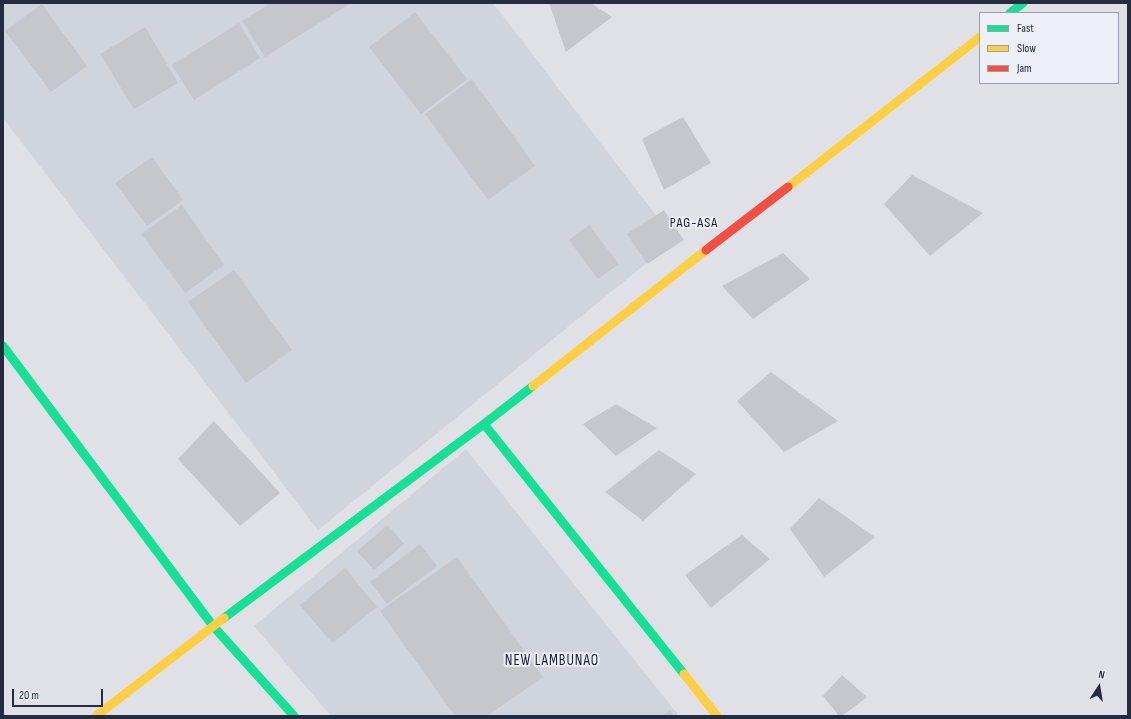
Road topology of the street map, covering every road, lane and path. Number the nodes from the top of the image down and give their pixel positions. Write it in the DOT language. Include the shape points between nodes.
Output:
graph roads {
  1 [pos="1023,3"];
  2 [pos="1011,12"];
  3 [pos="979,38"];
  4 [pos="3,346"];
  5 [pos="484,424"];
  6 [pos="213,626"];
  7 [pos="96,716"];
  8 [pos="294,716"];
  9 [pos="716,716"];
  1 -- 2 [label="street"];
  3 -- 5 [label="street"];
  4 -- 6 [label="street"];
  5 -- 6 [label="street"];
  5 -- 9 [label="street"];
  6 -- 7 [label="street"];
  6 -- 8 [label="street"];
}
